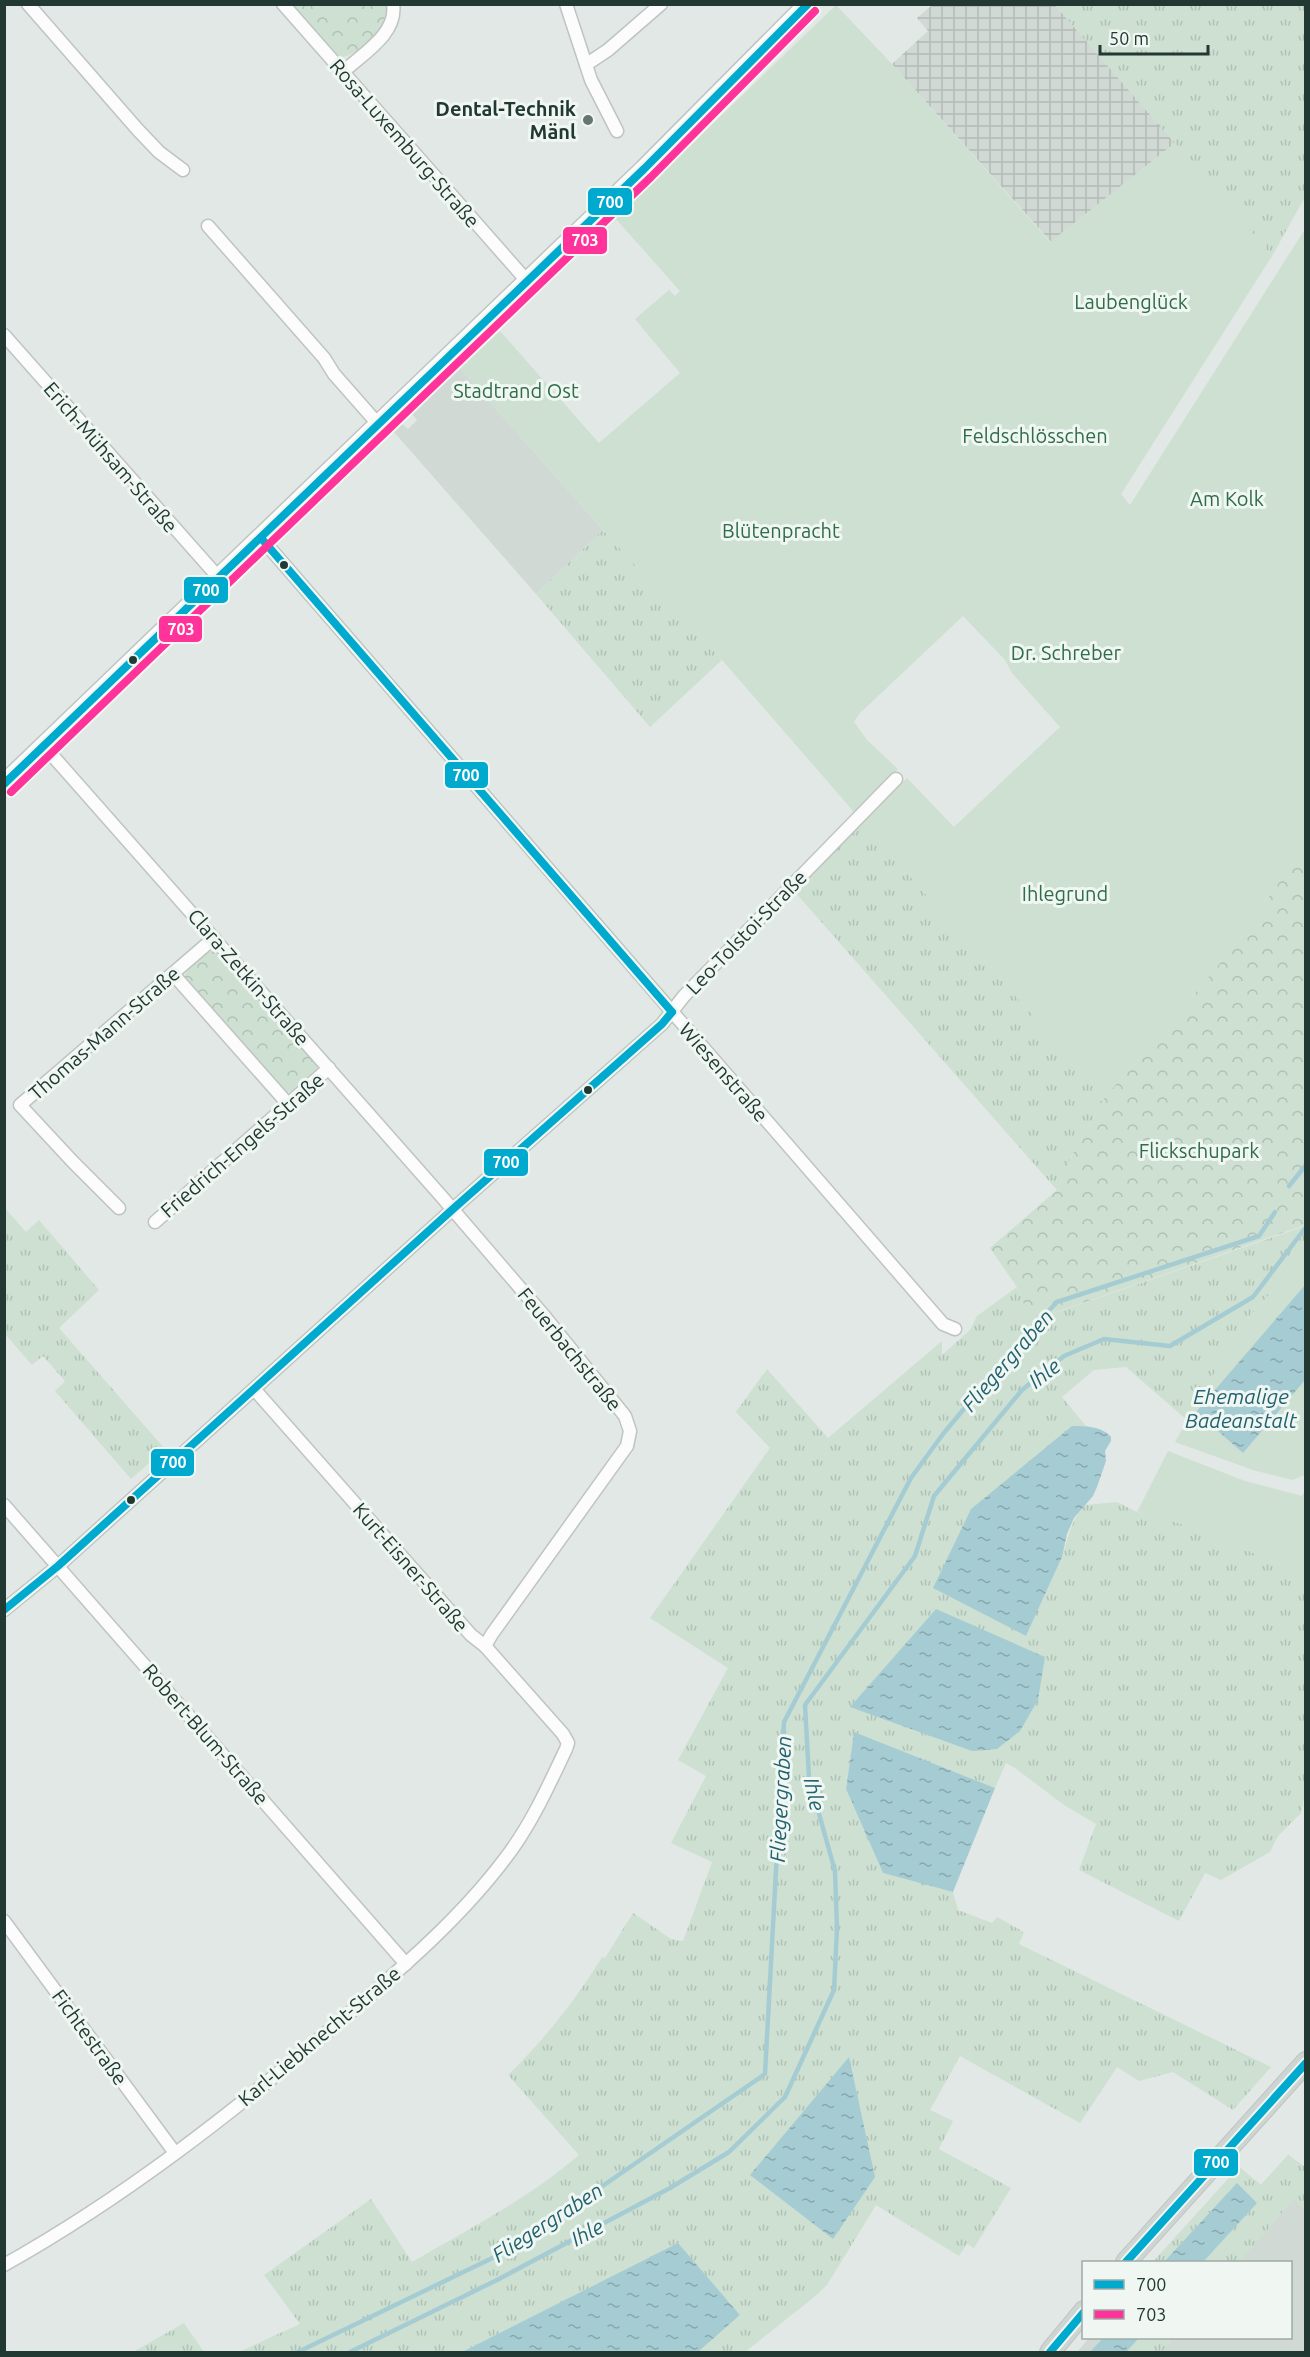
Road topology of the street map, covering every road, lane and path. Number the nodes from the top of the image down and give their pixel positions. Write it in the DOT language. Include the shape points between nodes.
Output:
graph roads {
  1 [pos="28,4"];
  2 [pos="283,4"];
  3 [pos="393,4"];
  4 [pos="566,4"];
  5 [pos="661,4"];
  6 [pos="808,4"];
  7 [pos="586,64"];
  8 [pos="343,72"];
  9 [pos="617,130"];
  10 [pos="183,170"];
  11 [pos="208,226"];
  12 [pos="527,281"];
  13 [pos="4,335"];
  14 [pos="378,424"];
  15 [pos="261,538"];
  16 [pos="219,578"];
  17 [pos="44,746"];
  18 [pos="896,779"];
  19 [pos="4,784"];
  20 [pos="214,938"];
  21 [pos="173,974"];
  22 [pos="672,1012"];
  23 [pos="329,1068"];
  24 [pos="288,1104"];
  25 [pos="119,1208"];
  26 [pos="453,1209"];
  27 [pos="155,1222"];
  28 [pos="956,1329"];
  29 [pos="254,1389"];
  30 [pos="4,1505"];
  31 [pos="58,1566"];
  32 [pos="4,1610"];
  33 [pos="485,1646"];
  34 [pos="568,1743"];
  35 [pos="4,1921"];
  36 [pos="406,1964"];
  37 [pos="1305,2062"];
  38 [pos="175,2153"];
  39 [pos="1127,2261"];
  40 [pos="4,2265"];
  41 [pos="1082,2312"];
  42 [pos="1050,2352"];
  1 -- 10 [label="street" via="138,130"];
  2 -- 8 [label="street, Rosa-Luxemburg-Straße"];
  3 -- 8 [label="street" via="394,19 389,30"];
  4 -- 7 [label="street"];
  5 -- 7 [label="street" via="614,46"];
  6 -- 12 [label="main road"];
  7 -- 9 [label="street"];
  8 -- 12 [label="street, Rosa-Luxemburg-Straße"];
  11 -- 14 [label="street"];
  12 -- 14 [label="main road"];
  13 -- 16 [label="street, Erich-Mühsam-Straße"];
  14 -- 15 [label="main road"];
  15 -- 16 [label="main road"];
  15 -- 22 [label="street, Wiesenstraße"];
  16 -- 17 [label="main road"];
  17 -- 19 [label="main road"];
  17 -- 20 [label="street, Clara-Zetkin-Straße"];
  18 -- 22 [label="street, Leo-Tolstoi-Straße"];
  20 -- 21 [label="street, Thomas-Mann-Straße"];
  20 -- 23 [label="street, Clara-Zetkin-Straße"];
  21 -- 24 [label="street"];
  21 -- 25 [label="street, Thomas-Mann-Straße" via="20,1105"];
  22 -- 26 [label="street, Leo-Tolstoi-Straße"];
  22 -- 28 [label="street, Wiesenstraße" via="943,1324"];
  23 -- 24 [label="street, Friedrich-Engels-Straße"];
  23 -- 26 [label="street, Clara-Zetkin-Straße"];
  24 -- 27 [label="street, Friedrich-Engels-Straße"];
  26 -- 29 [label="street, Leo-Tolstoi-Straße"];
  26 -- 33 [label="street, Feuerbachstraße" via="617,1405 630,1431 622,1454"];
  29 -- 31 [label="street, Leo-Tolstoi-Straße"];
  29 -- 33 [label="street, Kurt-Eisner-Straße" via="471,1635"];
  30 -- 31 [label="street, Robert-Blum-Straße"];
  31 -- 32 [label="street, Leo-Tolstoi-Straße"];
  31 -- 36 [label="street, Robert-Blum-Straße"];
  33 -- 34 [label="street, Kurt-Eisner-Straße"];
  34 -- 36 [label="street, Karl-Liebknecht-Straße" via="505,1859"];
  35 -- 38 [label="street, Fichtestraße"];
  36 -- 38 [label="street, Karl-Liebknecht-Straße"];
  37 -- 39 [label="main road"];
  38 -- 40 [label="street, Karl-Liebknecht-Straße" via="66,2228"];
  41 -- 42 [label="main road"];
}
